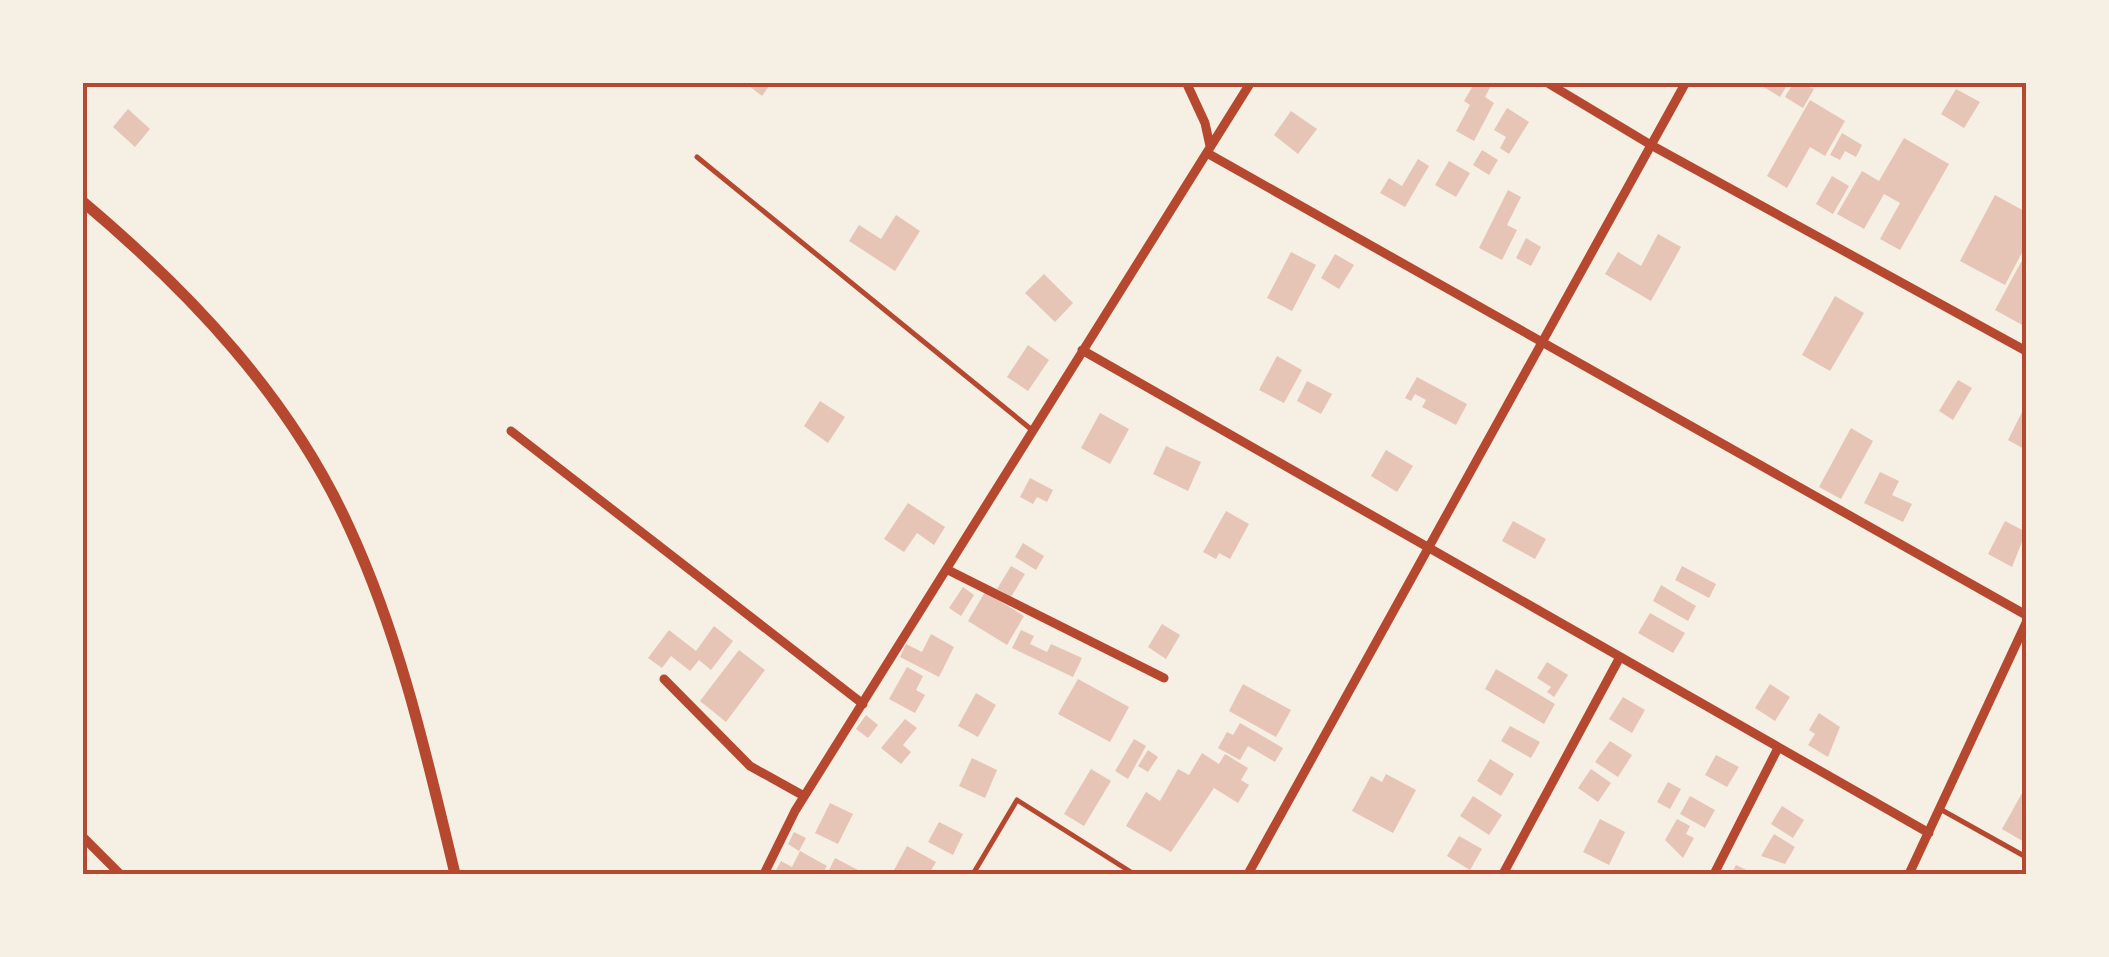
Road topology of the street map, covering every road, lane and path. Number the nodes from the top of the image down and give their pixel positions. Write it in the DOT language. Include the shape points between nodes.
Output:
graph roads {
  1 [pos="1186,82"];
  2 [pos="1250,82"];
  3 [pos="1546,82"];
  4 [pos="1686,82"];
  5 [pos="1651,145"];
  6 [pos="1209,151"];
  7 [pos="697,157"];
  8 [pos="82,200"];
  9 [pos="1542,342"];
  10 [pos="1082,350"];
  11 [pos="2026,352"];
  12 [pos="511,431"];
  13 [pos="1034,432"];
  14 [pos="1430,546"];
  15 [pos="948,570"];
  16 [pos="2026,615"];
  17 [pos="2026,623"];
  18 [pos="1620,657"];
  19 [pos="1164,678"];
  20 [pos="664,679"];
  21 [pos="863,704"];
  22 [pos="1778,748"];
  23 [pos="804,796"];
  24 [pos="1940,809"];
  25 [pos="1929,834"];
  26 [pos="82,836"];
  27 [pos="2026,857"];
  28 [pos="120,874"];
  29 [pos="455,874"];
  30 [pos="764,874"];
  31 [pos="973,874"];
  32 [pos="1134,874"];
  33 [pos="1248,874"];
  34 [pos="1503,874"];
  35 [pos="1714,874"];
  36 [pos="1909,874"];
  1 -- 6 [label="street" via="1205,123"];
  2 -- 6 [label="street"];
  3 -- 5 [label="street"];
  4 -- 5 [label="street"];
  5 -- 9 [label="street"];
  5 -- 11 [label="street"];
  6 -- 9 [label="street"];
  6 -- 10 [label="street"];
  7 -- 13 [label="lane"];
  8 -- 29 [label="street" via="236,349 314,459 349,525 392,635"];
  9 -- 14 [label="street"];
  9 -- 16 [label="street"];
  10 -- 13 [label="street"];
  10 -- 14 [label="street"];
  12 -- 21 [label="street"];
  13 -- 15 [label="street"];
  14 -- 18 [label="street"];
  14 -- 33 [label="street"];
  15 -- 19 [label="street"];
  15 -- 21 [label="street"];
  17 -- 24 [label="street"];
  18 -- 22 [label="street"];
  18 -- 34 [label="street"];
  20 -- 23 [label="street" via="750,766"];
  21 -- 23 [label="street"];
  22 -- 25 [label="street"];
  22 -- 35 [label="street"];
  23 -- 30 [label="street"];
  24 -- 25 [label="street"];
  24 -- 27 [label="lane"];
  25 -- 36 [label="street"];
  26 -- 28 [label="street"];
  31 -- 32 [label="lane" via="1016,800"];
}
